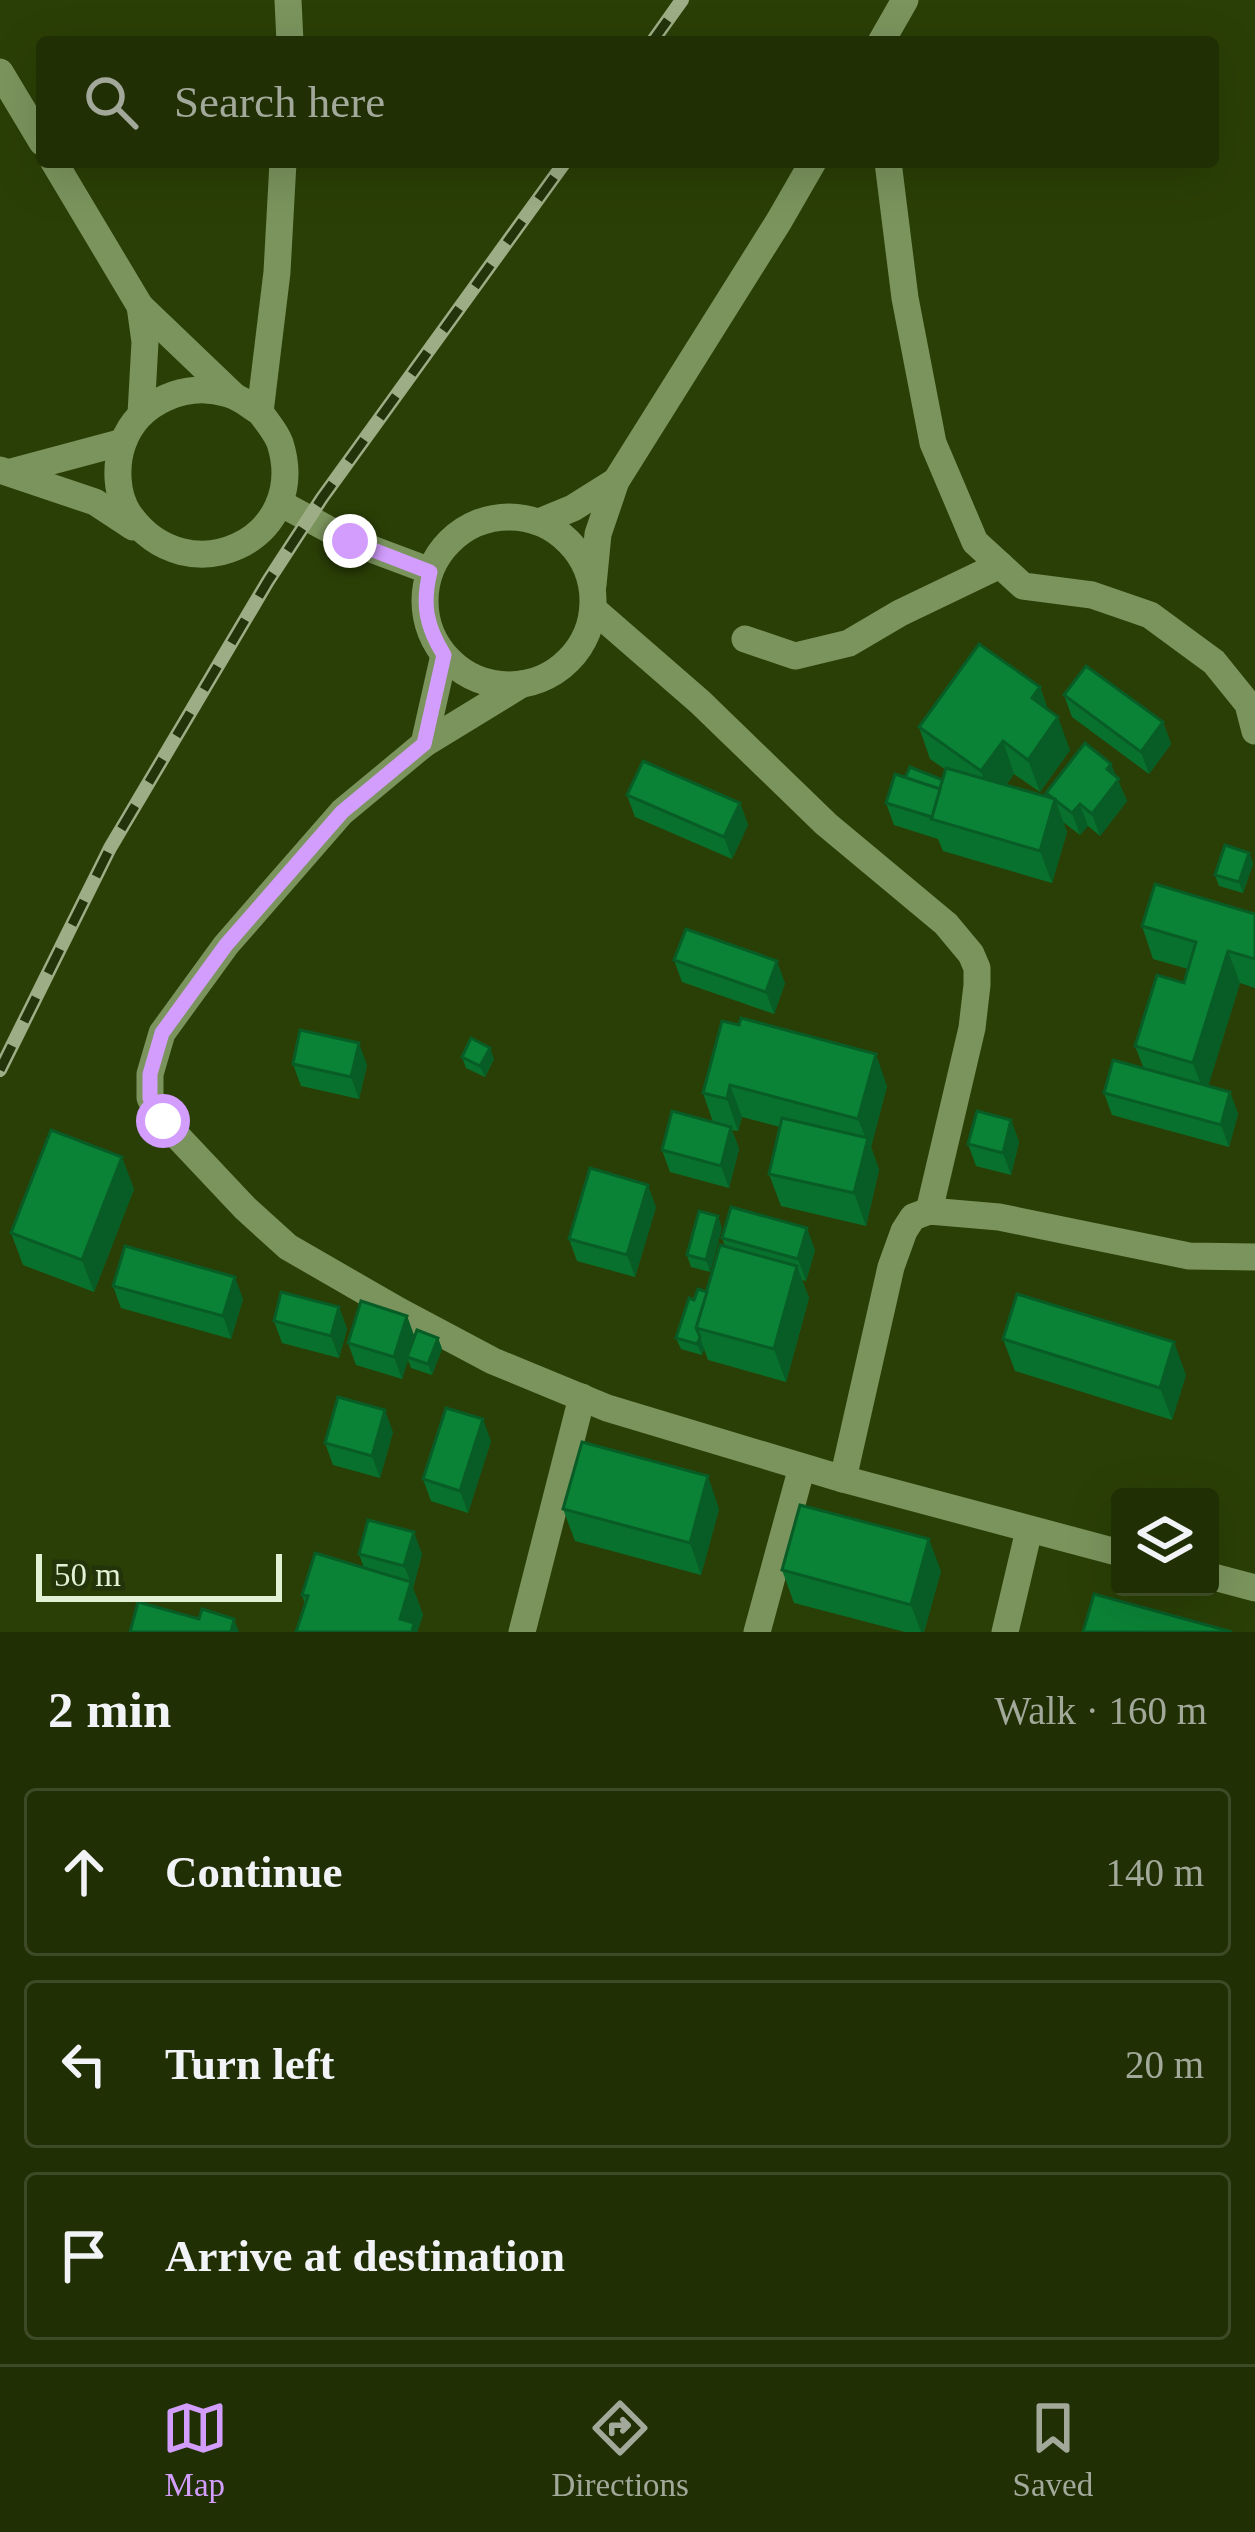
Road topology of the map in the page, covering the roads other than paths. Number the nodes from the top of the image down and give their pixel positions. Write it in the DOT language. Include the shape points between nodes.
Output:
graph roads {
  1 [pos="288,0"];
  2 [pos="905,0"];
  3 [pos="290,36"];
  4 [pos="884,36"];
  5 [pos="0,72"];
  6 [pos="36,132"];
  7 [pos="58,168"];
  8 [pos="283,168"];
  9 [pos="810,168"];
  10 [pos="889,168"];
  11 [pos="140,306"];
  12 [pos="232,394"];
  13 [pos="260,412"];
  14 [pos="141,414"];
  15 [pos="123,442"];
  16 [pos="6,471"];
  17 [pos="616,481"];
  18 [pos="280,503"];
  19 [pos="539,522"];
  20 [pos="142,533"];
  21 [pos="1000,565"];
  22 [pos="430,572"];
  23 [pos="593,598"];
  24 [pos="745,639"];
  25 [pos="444,655"];
  26 [pos="522,685"];
  27 [pos="1255,730"];
  28 [pos="424,744"];
  29 [pos="929,1210"];
  30 [pos="1255,1257"];
  31 [pos="582,1397"];
  32 [pos="802,1467"];
  33 [pos="843,1479"];
  34 [pos="1029,1530"];
  35 [pos="1111,1551"];
  36 [pos="1219,1578"];
  37 [pos="1255,1588"];
  38 [pos="522,1632"];
  39 [pos="757,1632"];
  40 [pos="1005,1632"];
  1 -- 3 [label="street"];
  2 -- 4 [label="street"];
  5 -- 6 [label="street"];
  7 -- 11 [label="street"];
  8 -- 13 [label="street"];
  9 -- 17 [label="street"];
  10 -- 21 [label="street" via="934,443 975,542"];
  11 -- 12 [label="street"];
  11 -- 14 [label="street"];
  12 -- 13 [label="street"];
  12 -- 14 [label="street" via="200,388"];
  13 -- 18 [label="street" via="279,439"];
  14 -- 15 [label="street"];
  15 -- 16 [label="street"];
  15 -- 20 [label="street" via="117,474 124,506"];
  16 -- 20 [label="street" via="95,502"];
  17 -- 19 [label="street"];
  17 -- 23 [label="street" via="598,534"];
  18 -- 20 [label="street" via="261,531 234,550 202,556"];
  18 -- 22 [label="street"];
  19 -- 22 [label="street" via="475,524 455,536"];
  19 -- 23 [label="street" via="574,548"];
  21 -- 24 [label="street" via="849,643 795,656"];
  21 -- 27 [label="street" via="1023,586 1093,595 1150,615 1214,662 1248,704"];
  22 -- 25 [label="street" via="425,615"];
  23 -- 26 [label="street" via="578,650"];
  23 -- 29 [label="street" via="971,954 972,1028"];
  25 -- 26 [label="street" via="479,680"];
  25 -- 28 [label="street"];
  26 -- 28 [label="street"];
  28 -- 31 [label="street" via="342,812 204,973 162,1033 150,1098 163,1121 288,1247 493,1361"];
  29 -- 30 [label="street" via="1189,1256"];
  29 -- 33 [label="street" via="904,1232 891,1267"];
  31 -- 32 [label="street"];
  31 -- 38 [label="street"];
  32 -- 33 [label="street"];
  32 -- 39 [label="street"];
  33 -- 34 [label="street"];
  34 -- 35 [label="street"];
  34 -- 40 [label="street"];
  36 -- 37 [label="street"];
}
